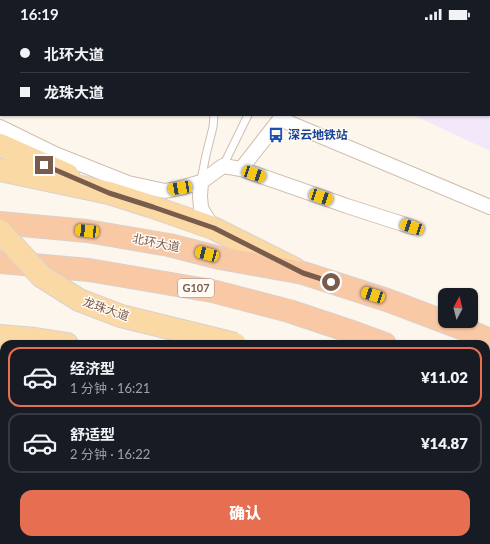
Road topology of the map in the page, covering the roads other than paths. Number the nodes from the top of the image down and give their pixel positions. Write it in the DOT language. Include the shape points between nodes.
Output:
graph roads {
  1 [pos="214,116"];
  2 [pos="248,116"];
  3 [pos="281,117"];
  4 [pos="0,127"];
  5 [pos="0,145"];
  6 [pos="223,166"];
  7 [pos="241,169"];
  8 [pos="0,170"];
  9 [pos="201,182"];
  10 [pos="109,193"];
  11 [pos="490,207"];
  12 [pos="0,223"];
  13 [pos="412,227"];
  14 [pos="214,228"];
  15 [pos="0,231"];
  16 [pos="0,262"];
  17 [pos="303,273"];
  18 [pos="0,336"];
  19 [pos="41,340"];
  20 [pos="219,340"];
  21 [pos="375,340"];
  22 [pos="490,340"];
  1 -- 9 [label="lane"];
  2 -- 6 [label="lane"];
  3 -- 7 [label="street"];
  3 -- 11 [label="street"];
  4 -- 9 [label="street" via="56,154 128,183 165,191"];
  5 -- 10 [label="main road"];
  6 -- 7 [label="street"];
  6 -- 9 [label="street"];
  7 -- 13 [label="street"];
  8 -- 10 [label="main road"];
  9 -- 14 [label="street" via="202,208"];
  10 -- 14 [label="main road"];
  12 -- 17 [label="highway, 北环大道" via="87,231"];
  14 -- 17 [label="main road"];
  15 -- 20 [label="main road, 龙珠大道, bridge" via="41,276 79,300 121,316"];
  16 -- 21 [label="highway, G107" via="88,270 212,291 288,311"];
  17 -- 22 [label="highway, 北环大道" via="387,300"];
  18 -- 19 [label="main road"];
}
